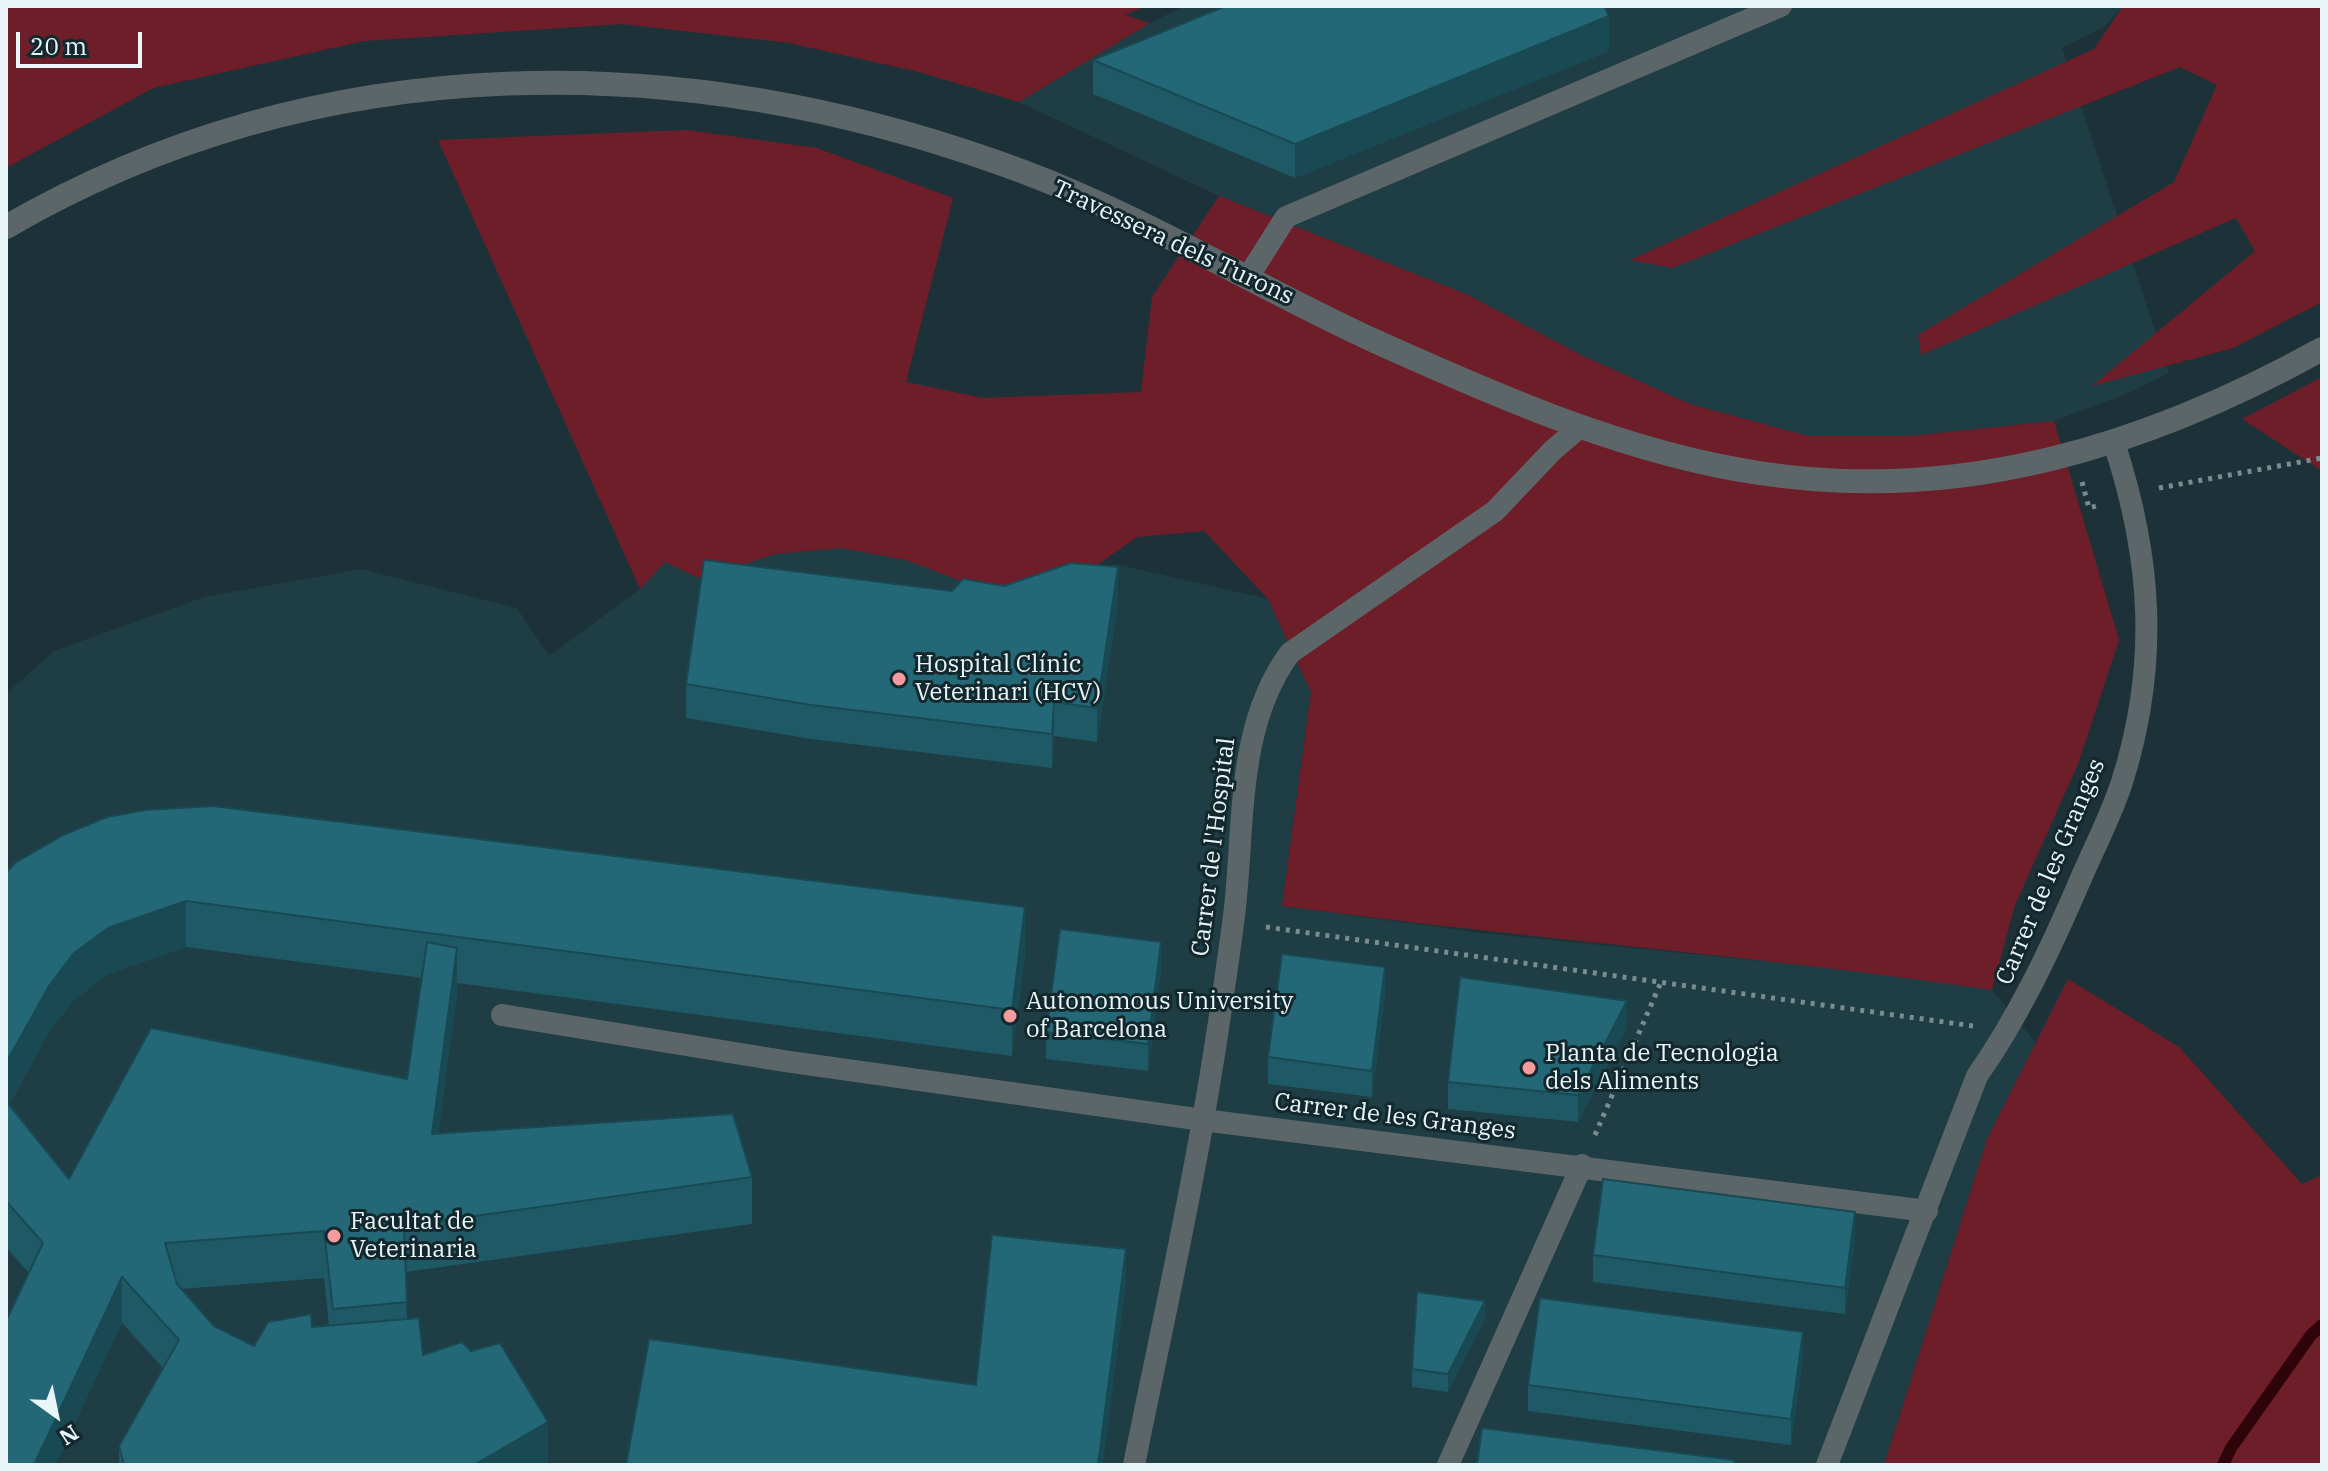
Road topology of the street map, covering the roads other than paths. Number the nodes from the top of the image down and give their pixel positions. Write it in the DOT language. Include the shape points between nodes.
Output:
graph roads {
  1 [pos="1781,6"];
  2 [pos="6,227"];
  3 [pos="1248,277"];
  4 [pos="2322,349"];
  5 [pos="1580,427"];
  6 [pos="2114,443"];
  7 [pos="502,1015"];
  8 [pos="1203,1120"];
  9 [pos="1582,1165"];
  10 [pos="1927,1211"];
  11 [pos="1134,1465"];
  12 [pos="1448,1465"];
  13 [pos="1827,1465"];
  1 -- 3 [label="lane" via="1286,217"];
  2 -- 3 [label="street, Travessera dels Turons" via="150,157 276,115 445,85 556,82 625,85 767,104 950,148 1027,174"];
  3 -- 5 [label="street, Travessera dels Turons" via="1376,341"];
  4 -- 6 [label="street, Travessera dels Turons" via="2244,391"];
  5 -- 6 [label="street, Travessera dels Turons" via="1759,473 1862,481 1983,474"];
  5 -- 8 [label="lane, Carrer de l'Hospital" via="1495,511 1328,624 1290,653 1272,677 1254,729 1233,922"];
  6 -- 10 [label="lane, Carrer de les Granges" via="2141,547 2148,599 2138,720 2121,784 2059,929 2008,1031 1977,1076"];
  7 -- 8 [label="lane, Carrer de les Granges"];
  8 -- 9 [label="lane, Carrer de les Granges"];
  8 -- 11 [label="lane, Carrer de l'Hospital"];
  9 -- 10 [label="lane, Carrer de les Granges"];
  9 -- 12 [label="lane"];
  10 -- 13 [label="lane, Carrer de les Granges"];
}
